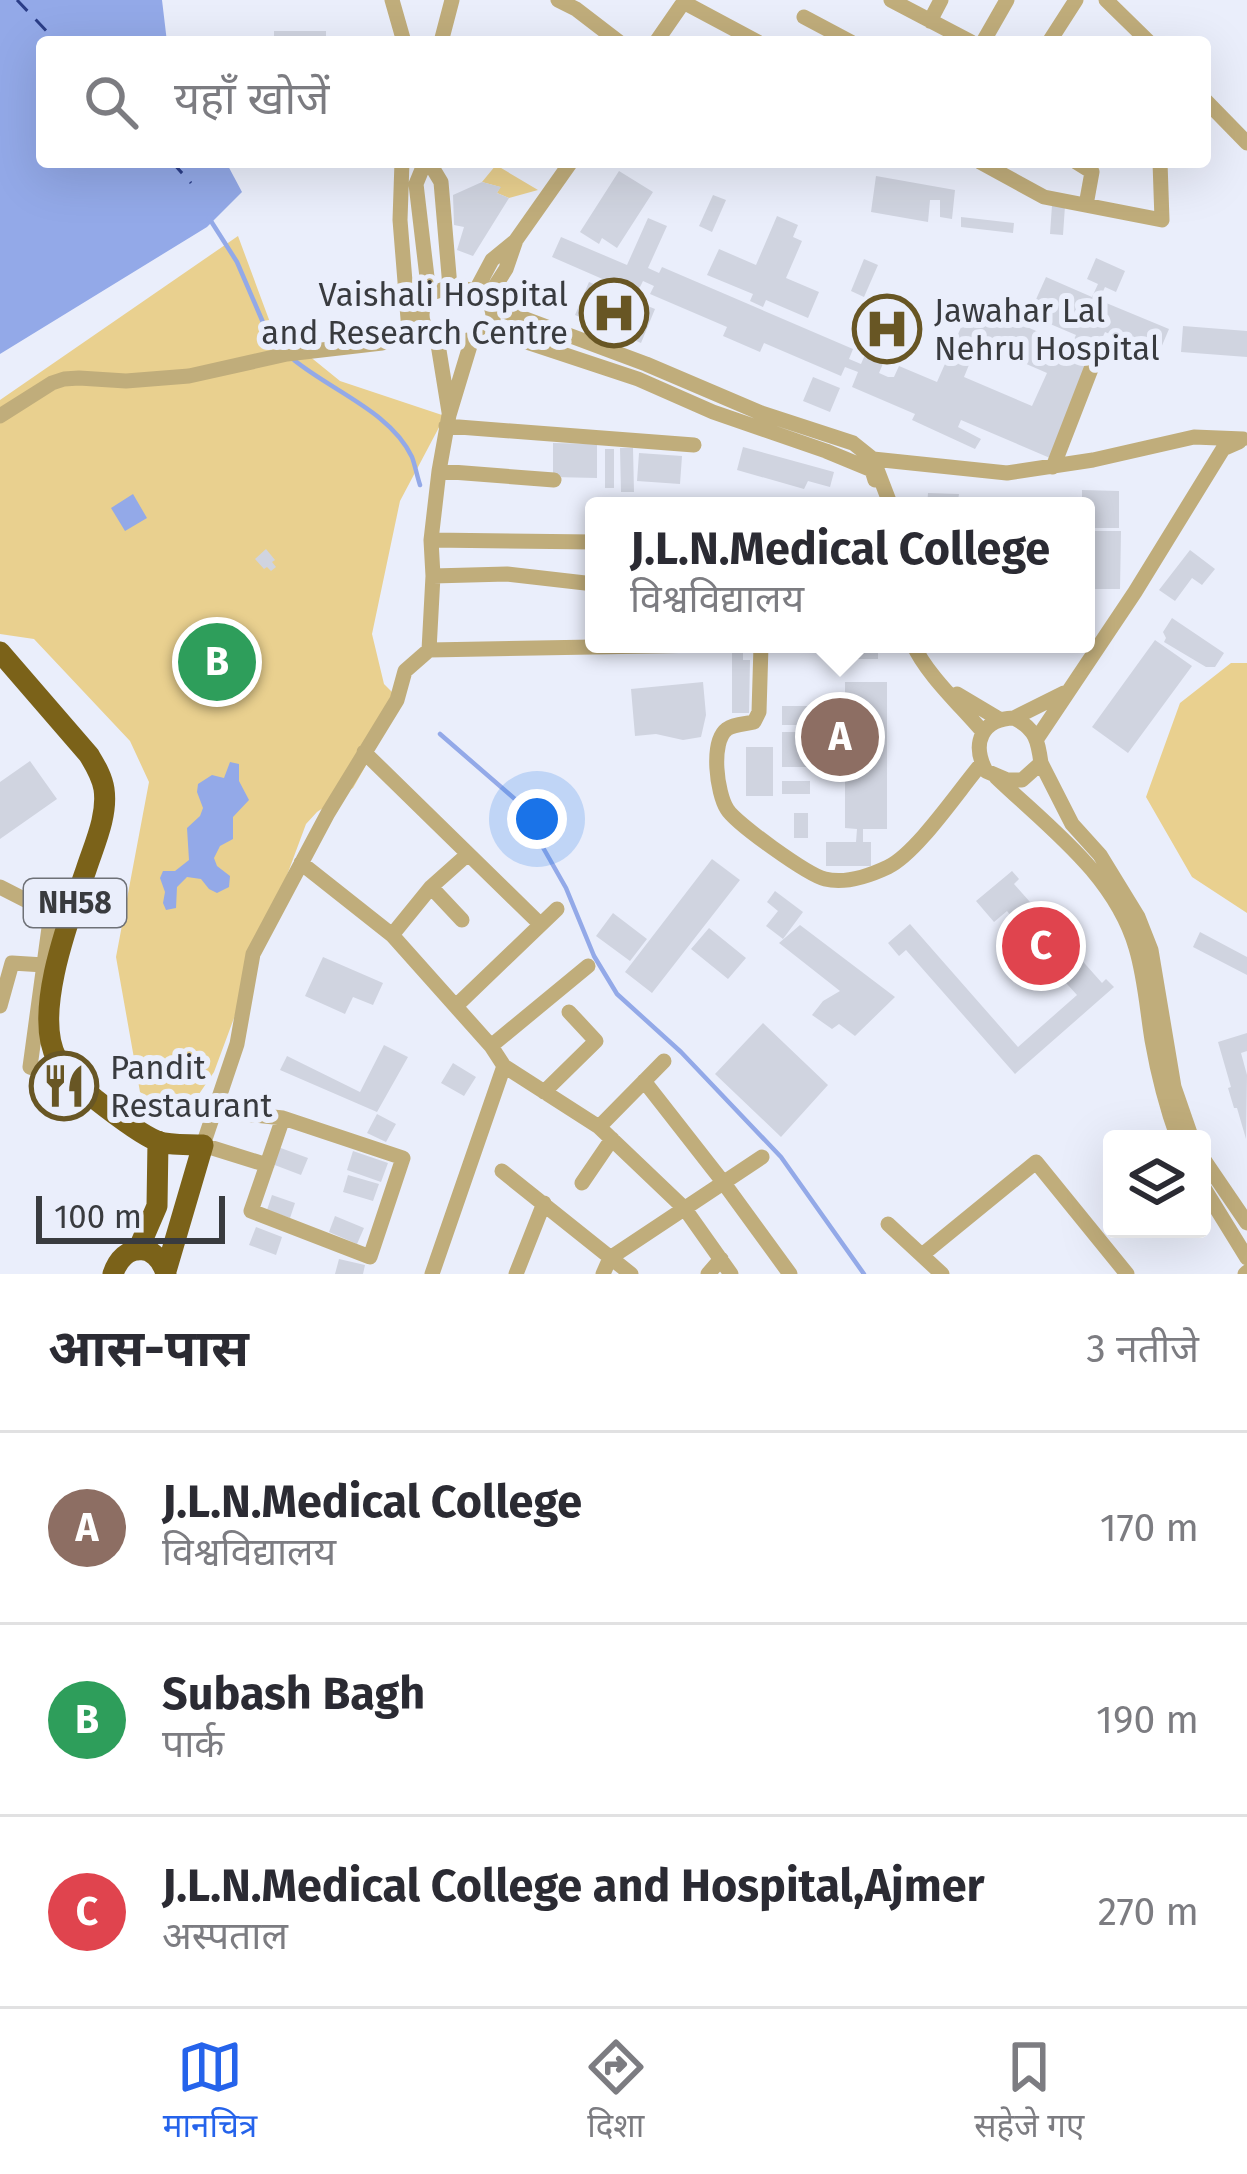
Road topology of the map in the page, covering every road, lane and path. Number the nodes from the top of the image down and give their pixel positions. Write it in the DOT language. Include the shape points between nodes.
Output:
graph roads {
  1 [pos="392,0"];
  2 [pos="452,0"];
  3 [pos="558,0"];
  4 [pos="891,0"];
  5 [pos="941,0"];
  6 [pos="1006,0"];
  7 [pos="1076,0"];
  8 [pos="1106,0"];
  9 [pos="684,1"];
  10 [pos="804,17"];
  11 [pos="931,21"];
  12 [pos="402,36"];
  13 [pos="443,36"];
  14 [pos="611,36"];
  15 [pos="660,36"];
  16 [pos="747,36"];
  17 [pos="840,36"];
  18 [pos="960,36"];
  19 [pos="985,36"];
  20 [pos="1053,36"];
  21 [pos="1142,36"];
  22 [pos="1211,106"];
  23 [pos="1247,143"];
  24 [pos="402,168"];
  25 [pos="424,168"];
  26 [pos="431,168"];
  27 [pos="567,168"];
  28 [pos="991,168"];
  29 [pos="1085,168"];
  30 [pos="1160,168"];
  31 [pos="1085,205"];
  32 [pos="450,286"];
  33 [pos="429,294"];
  34 [pos="486,298"];
  35 [pos="417,328"];
  36 [pos="490,330"];
  37 [pos="437,338"];
  38 [pos="472,339"];
  39 [pos="1098,351"];
  40 [pos="642,372"];
  41 [pos="0,416"];
  42 [pos="448,420"];
  43 [pos="759,420"];
  44 [pos="1245,439"];
  45 [pos="694,445"];
  46 [pos="873,459"];
  47 [pos="1053,467"];
  48 [pos="439,471"];
  49 [pos="554,480"];
  50 [pos="883,497"];
  51 [pos="884,497"];
  52 [pos="431,540"];
  53 [pos="509,541"];
  54 [pos="585,542"];
  55 [pos="507,574"];
  56 [pos="433,576"];
  57 [pos="585,583"];
  58 [pos="585,648"];
  59 [pos="429,650"];
  60 [pos="1095,650"];
  61 [pos="0,652"];
  62 [pos="763,653"];
  63 [pos="918,653"];
  64 [pos="1093,653"];
  65 [pos="945,686"];
  66 [pos="1066,692"];
  67 [pos="1006,718"];
  68 [pos="983,732"];
  69 [pos="1038,737"];
  70 [pos="364,752"];
  71 [pos="1041,763"];
  72 [pos="982,764"];
  73 [pos="996,777"];
  74 [pos="468,854"];
  75 [pos="301,863"];
  76 [pos="0,887"];
  77 [pos="431,887"];
  78 [pos="557,909"];
  79 [pos="462,920"];
  80 [pos="540,924"];
  81 [pos="392,935"];
  82 [pos="44,965"];
  83 [pos="587,966"];
  84 [pos="0,1006"];
  85 [pos="456,1006"];
  86 [pos="568,1012"];
  87 [pos="491,1046"];
  88 [pos="664,1061"];
  89 [pos="504,1066"];
  90 [pos="74,1081"];
  91 [pos="644,1081"];
  92 [pos="544,1092"];
  93 [pos="216,1111"];
  94 [pos="283,1118"];
  95 [pos="1175,1130"];
  96 [pos="1189,1130"];
  97 [pos="606,1133"];
  98 [pos="158,1141"];
  99 [pos="203,1145"];
  100 [pos="762,1157"];
  101 [pos="267,1165"];
  102 [pos="1211,1170"];
  103 [pos="502,1171"];
  104 [pos="723,1182"];
  105 [pos="582,1184"];
  106 [pos="1211,1200"];
  107 [pos="544,1203"];
  108 [pos="685,1209"];
  109 [pos="888,1223"];
  110 [pos="1247,1223"];
  111 [pos="137,1250"];
  112 [pos="922,1256"];
  113 [pos="1247,1258"];
  114 [pos="607,1266"];
  115 [pos="726,1267"];
  116 [pos="166,1272"];
  117 [pos="113,1274"];
  118 [pos="433,1274"];
  119 [pos="516,1274"];
  120 [pos="632,1274"];
  121 [pos="708,1274"];
  122 [pos="790,1274"];
  123 [pos="942,1274"];
  124 [pos="1127,1274"];
  1 -- 12 [label="street"];
  2 -- 13 [label="street"];
  3 -- 14 [label="street"];
  4 -- 11 [label="street"];
  5 -- 11 [label="street"];
  6 -- 19 [label="street"];
  7 -- 20 [label="street"];
  8 -- 21 [label="street"];
  9 -- 15 [label="street"];
  9 -- 16 [label="street"];
  10 -- 17 [label="street"];
  11 -- 18 [label="street"];
  22 -- 23 [label="street"];
  24 -- 35 [label="street" via="400,220"];
  25 -- 33 [label="street" via="416,184"];
  26 -- 32 [label="street" via="441,182"];
  27 -- 34 [label="street"];
  28 -- 31 [label="street" via="1045,197"];
  29 -- 31 [label="street" via="1093,173"];
  30 -- 31 [label="street" via="1162,220"];
  32 -- 33 [label="street"];
  32 -- 34 [label="street"];
  33 -- 35 [label="street"];
  34 -- 36 [label="street"];
  34 -- 40 [label="street"];
  35 -- 37 [label="street"];
  35 -- 41 [label="street" via="382,343 189,376 64,380"];
  36 -- 38 [label="street"];
  36 -- 40 [label="street"];
  37 -- 38 [label="street"];
  37 -- 42 [label="street"];
  38 -- 42 [label="street"];
  39 -- 47 [label="street"];
  40 -- 43 [label="street"];
  42 -- 45 [label="street"];
  42 -- 48 [label="street"];
  43 -- 46 [label="street" via="853,443"];
  43 -- 50 [label="street" via="872,470"];
  44 -- 47 [label="street" via="1194,437"];
  44 -- 60 [label="street" via="1223,449"];
  46 -- 47 [label="street" via="1007,472"];
  46 -- 51 [label="street"];
  48 -- 49 [label="street"];
  48 -- 52 [label="street"];
  52 -- 53 [label="street"];
  52 -- 56 [label="street"];
  53 -- 54 [label="street"];
  53 -- 55 [label="street"];
  55 -- 56 [label="street"];
  55 -- 57 [label="street"];
  56 -- 59 [label="street"];
  58 -- 59 [label="street"];
  59 -- 70 [label="street" via="405,671 398,700"];
  61 -- 90 [label="highway, NH58" via="88,755 104,789 49,1016 56,1057"];
  62 -- 72 [label="street" via="759,712 722,735 717,785 728,813 807,873 843,880 893,866"];
  63 -- 65 [label="street"];
  64 -- 66 [label="street"];
  65 -- 67 [label="street"];
  65 -- 68 [label="street"];
  66 -- 67 [label="street"];
  66 -- 69 [label="street"];
  67 -- 68 [label="street"];
  67 -- 69 [label="street"];
  68 -- 72 [label="street"];
  69 -- 71 [label="street"];
  70 -- 74 [label="street"];
  70 -- 75 [label="street"];
  71 -- 73 [label="street" via="1022,781"];
  71 -- 96 [label="street" via="1072,824 1138,917"];
  72 -- 73 [label="street"];
  73 -- 95 [label="street" via="1066,841 1127,925"];
  74 -- 77 [label="street"];
  74 -- 80 [label="street"];
  75 -- 81 [label="street"];
  75 -- 93 [label="street" via="253,954"];
  76 -- 82 [label="street" via="51,914"];
  77 -- 79 [label="street"];
  77 -- 81 [label="street"];
  78 -- 80 [label="street"];
  80 -- 85 [label="street"];
  81 -- 85 [label="street"];
  82 -- 84 [label="street" via="12,963"];
  82 -- 90 [label="street" via="30,1067"];
  83 -- 87 [label="street"];
  85 -- 87 [label="street"];
  86 -- 92 [label="street" via="596,1041"];
  87 -- 89 [label="street"];
  88 -- 91 [label="street"];
  89 -- 92 [label="street"];
  89 -- 118 [label="street"];
  90 -- 98 [label="highway, NH58"];
  91 -- 97 [label="street"];
  91 -- 104 [label="street"];
  92 -- 97 [label="street"];
  93 -- 94 [label="street"];
  93 -- 99 [label="street"];
  94 -- 101 [label="street"];
  94 -- 101 [label="street" via="403,1158 370,1257 251,1210"];
  97 -- 105 [label="street"];
  97 -- 108 [label="street"];
  98 -- 99 [label="highway, NH58"];
  98 -- 111 [label="highway" via="158,1206"];
  99 -- 101 [label="street"];
  99 -- 116 [label="highway"];
  100 -- 104 [label="street"];
  102 -- 110 [label="street"];
  103 -- 107 [label="street"];
  104 -- 108 [label="street"];
  104 -- 122 [label="street"];
  106 -- 113 [label="street"];
  107 -- 114 [label="street"];
  107 -- 119 [label="street"];
  108 -- 114 [label="street"];
  108 -- 115 [label="street"];
  109 -- 112 [label="street"];
  111 -- 116 [label="highway" via="152,1253"];
  111 -- 117 [label="highway" via="123,1255"];
  112 -- 123 [label="street"];
  112 -- 124 [label="street" via="1036,1162"];
  114 -- 120 [label="street"];
  115 -- 121 [label="street"];
}
